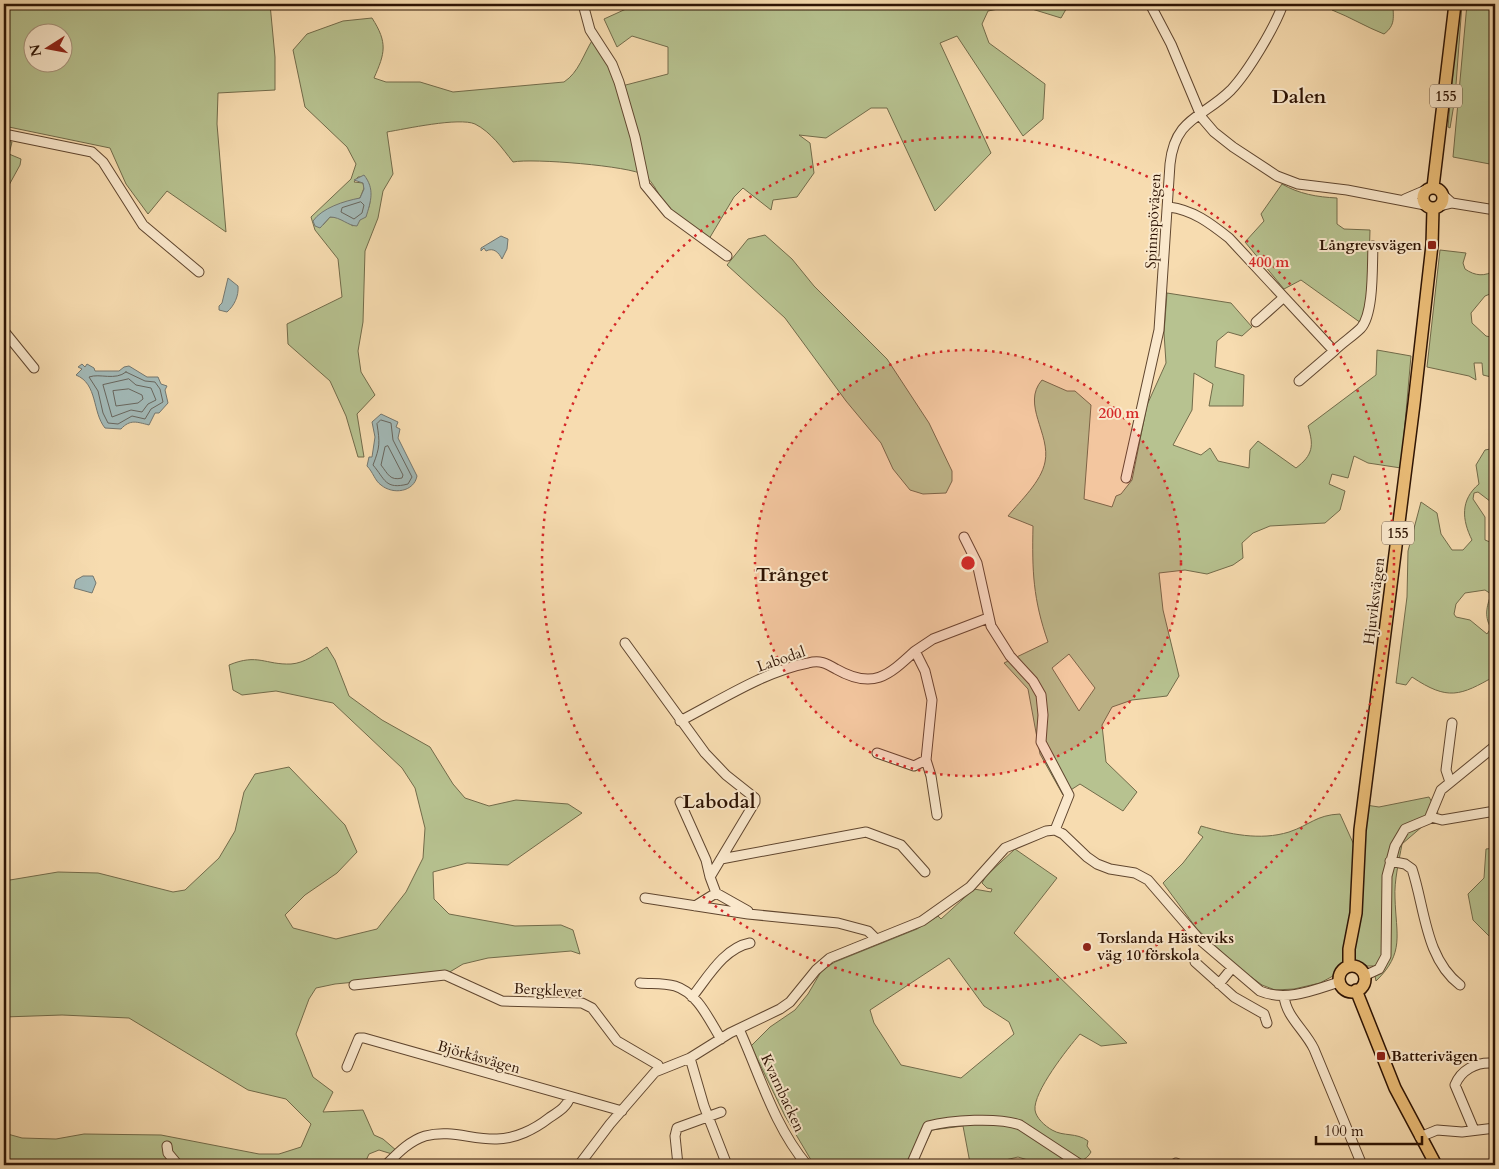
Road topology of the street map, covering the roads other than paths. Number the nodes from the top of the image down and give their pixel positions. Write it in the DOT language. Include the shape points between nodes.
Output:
graph roads {
  1 [pos="583,4"];
  2 [pos="1150,4"];
  3 [pos="1283,4"];
  4 [pos="1455,4"];
  5 [pos="1200,112"];
  6 [pos="4,134"];
  7 [pos="1434,190"];
  8 [pos="1404,199"];
  9 [pos="1452,203"];
  10 [pos="1433,206"];
  11 [pos="1168,208"];
  12 [pos="1495,210"];
  13 [pos="1373,246"];
  14 [pos="727,256"];
  15 [pos="199,272"];
  16 [pos="1283,298"];
  17 [pos="1256,322"];
  18 [pos="4,332"];
  19 [pos="1334,351"];
  20 [pos="34,368"];
  21 [pos="1299,381"];
  22 [pos="1126,478"];
  23 [pos="964,537"];
  24 [pos="988,618"];
  25 [pos="625,643"];
  26 [pos="915,651"];
  27 [pos="680,721"];
  28 [pos="1452,723"];
  29 [pos="1495,746"];
  30 [pos="877,753"];
  31 [pos="926,760"];
  32 [pos="1450,782"];
  33 [pos="680,802"];
  34 [pos="1495,811"];
  35 [pos="937,815"];
  36 [pos="1431,817"];
  37 [pos="1055,830"];
  38 [pos="721,859"];
  39 [pos="1390,861"];
  40 [pos="925,872"];
  41 [pos="710,877"];
  42 [pos="716,893"];
  43 [pos="646,898"];
  44 [pos="695,906"];
  45 [pos="748,914"];
  46 [pos="876,939"];
  47 [pos="750,943"];
  48 [pos="1195,962"];
  49 [pos="1349,966"];
  50 [pos="1232,968"];
  51 [pos="1364,976"];
  52 [pos="1339,982"];
  53 [pos="640,983"];
  54 [pos="1219,984"];
  55 [pos="354,985"];
  56 [pos="1460,985"];
  57 [pos="1356,990"];
  58 [pos="1284,996"];
  59 [pos="692,997"];
  60 [pos="1267,1023"];
  61 [pos="740,1029"];
  62 [pos="721,1039"];
  63 [pos="690,1058"];
  64 [pos="347,1067"];
  65 [pos="1495,1067"];
  66 [pos="660,1069"];
  67 [pos="570,1097"];
  68 [pos="622,1111"];
  69 [pos="721,1112"];
  70 [pos="708,1117"];
  71 [pos="1495,1128"];
  72 [pos="1474,1130"];
  73 [pos="1420,1137"];
  74 [pos="167,1146"];
  75 [pos="178,1165"];
  76 [pos="386,1165"];
  77 [pos="579,1165"];
  78 [pos="678,1165"];
  79 [pos="727,1165"];
  80 [pos="807,1165"];
  81 [pos="910,1165"];
  82 [pos="1081,1165"];
  83 [pos="1175,1165"];
  84 [pos="1180,1165"];
  85 [pos="1362,1165"];
  86 [pos="1436,1165"];
  1 -- 14 [label="street" via="590,30 612,64 619,82 645,185 668,213"];
  2 -- 5 [label="street"];
  3 -- 5 [label="street, Spinnspövägen" via="1242,76 1225,95"];
  4 -- 7 [label="main road, Hjuviksvägen / 155"];
  5 -- 8 [label="street" via="1205,123 1233,147 1283,179 1309,187"];
  5 -- 11 [label="street, Spinnspövägen" via="1174,139"];
  6 -- 15 [label="street" via="92,152 103,162 143,225"];
  7 -- 8 [label="street"];
  7 -- 9 [label="street"];
  7 -- 10 [label="main road, Hjuviksvägen / 155" via="1443,200"];
  7 -- 10 [label="main road, Hjuviksvägen / 155" via="1423,199"];
  8 -- 10 [label="street"];
  9 -- 10 [label="street"];
  9 -- 12 [label="street"];
  10 -- 49 [label="main road, Hjuviksvägen / 155" via="1432,245 1414,404 1360,830 1356,913"];
  11 -- 16 [label="street" via="1188,211 1229,238"];
  11 -- 22 [label="street, Spinnspövägen" via="1159,330"];
  13 -- 19 [label="street" via="1366,320"];
  16 -- 17 [label="street"];
  16 -- 19 [label="street"];
  18 -- 20 [label="street"];
  19 -- 21 [label="street"];
  23 -- 24 [label="street" via="979,570"];
  24 -- 26 [label="street, Labodal" via="933,639"];
  24 -- 37 [label="street" via="1001,643 1034,681 1040,695 1043,715 1041,742 1069,794"];
  25 -- 27 [label="street"];
  26 -- 27 [label="street, Labodal" via="891,672 872,680 853,678 820,661 806,663 757,682"];
  26 -- 31 [label="street" via="925,671 932,700"];
  27 -- 38 [label="street" via="716,765 755,798"];
  28 -- 32 [label="street" via="1446,770"];
  29 -- 32 [label="street"];
  30 -- 31 [label="street" via="914,766"];
  31 -- 35 [label="street"];
  32 -- 36 [label="street" via="1438,794"];
  33 -- 41 [label="street" via="706,860"];
  34 -- 36 [label="street" via="1442,820"];
  36 -- 39 [label="street" via="1405,829"];
  37 -- 46 [label="street" via="1046,830 1010,845 952,901 922,920"];
  37 -- 50 [label="street" via="1091,860 1148,880 1199,939"];
  38 -- 40 [label="street" via="866,832 902,845"];
  38 -- 41 [label="street"];
  39 -- 51 [label="street" via="1386,956 1379,969"];
  39 -- 56 [label="street" via="1412,869 1430,939 1447,972"];
  41 -- 42 [label="street"];
  42 -- 44 [label="street"];
  42 -- 45 [label="street" via="748,911"];
  43 -- 44 [label="street"];
  44 -- 45 [label="street"];
  45 -- 46 [label="street" via="838,923 868,931"];
  46 -- 61 [label="street" via="830,958 790,1002"];
  47 -- 59 [label="street" via="739,945 728,953"];
  48 -- 54 [label="street"];
  49 -- 51 [label="main road" via="1359,968"];
  49 -- 52 [label="main road, Hjuviksvägen / 155" via="1341,972"];
  50 -- 54 [label="street"];
  50 -- 58 [label="street" via="1260,991"];
  51 -- 57 [label="main road" via="1363,984"];
  52 -- 57 [label="main road" via="1346,990"];
  52 -- 58 [label="street"];
  53 -- 59 [label="street" via="675,986"];
  54 -- 60 [label="street" via="1264,1014"];
  55 -- 66 [label="street, Bergklevet" via="445,975 502,1001 582,1003 592,1008 617,1041"];
  57 -- 73 [label="main road" via="1387,1072"];
  58 -- 85 [label="street" via="1287,1011 1308,1036 1314,1049"];
  59 -- 62 [label="street"];
  61 -- 62 [label="street"];
  61 -- 80 [label="street, Kvarnbacken" via="784,1132"];
  62 -- 63 [label="street"];
  63 -- 66 [label="street"];
  63 -- 70 [label="street"];
  64 -- 67 [label="street, Björkåsvägen" via="359,1038 364,1038"];
  65 -- 72 [label="street" via="1492,1063 1476,1064 1460,1076 1455,1085"];
  66 -- 68 [label="street" via="645,1081"];
  67 -- 68 [label="street, Björkåsvägen"];
  67 -- 76 [label="street" via="559,1111 516,1136 495,1140 454,1133 431,1135 410,1143"];
  68 -- 77 [label="street"];
  69 -- 70 [label="street"];
  70 -- 78 [label="street" via="675,1130"];
  70 -- 79 [label="street"];
  71 -- 72 [label="street"];
  72 -- 73 [label="street" via="1437,1130"];
  73 -- 86 [label="main road"];
  74 -- 75 [label="street" via="168,1153"];
  81 -- 82 [label="street" via="928,1126 983,1121 1020,1125"];
  83 -- 84 [label="street"];
}
